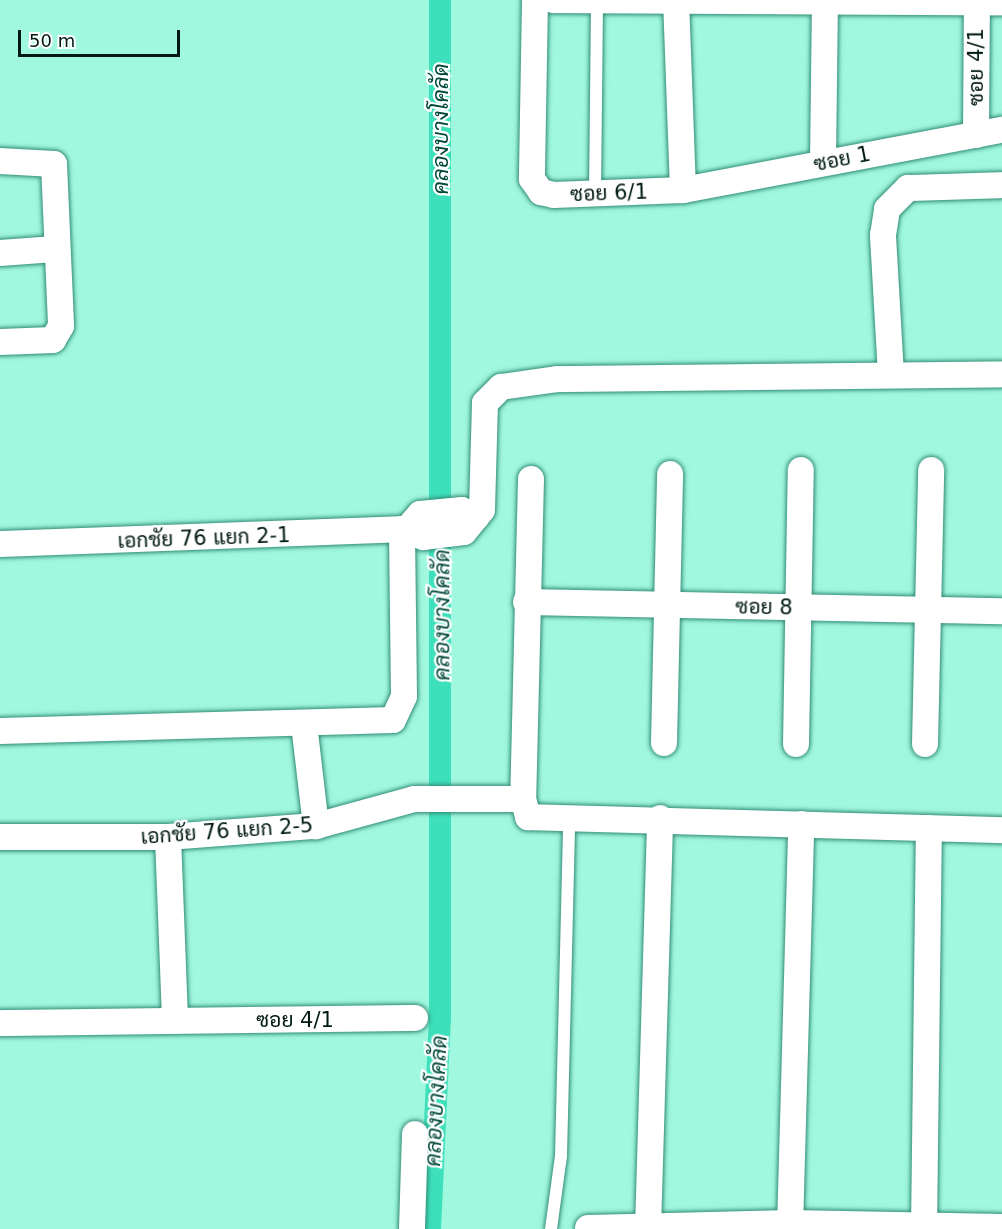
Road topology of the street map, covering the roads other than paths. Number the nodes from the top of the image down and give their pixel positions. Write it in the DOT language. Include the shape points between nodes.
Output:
graph roads {
  1 [pos="535,0"];
  2 [pos="553,0"];
  3 [pos="597,0"];
  4 [pos="676,0"];
  5 [pos="977,1"];
  6 [pos="825,2"];
  7 [pos="890,2"];
  8 [pos="1002,2"];
  9 [pos="1002,130"];
  10 [pos="976,135"];
  11 [pos="0,161"];
  12 [pos="823,162"];
  13 [pos="1002,185"];
  14 [pos="683,190"];
  15 [pos="595,194"];
  16 [pos="56,249"];
  17 [pos="0,253"];
  18 [pos="0,342"];
  19 [pos="1002,374"];
  20 [pos="891,375"];
  21 [pos="801,470"];
  22 [pos="931,470"];
  23 [pos="670,474"];
  24 [pos="531,479"];
  25 [pos="413,527"];
  26 [pos="0,544"];
  27 [pos="526,602"];
  28 [pos="665,605"];
  29 [pos="798,607"];
  30 [pos="925,609"];
  31 [pos="1002,610"];
  32 [pos="304,724"];
  33 [pos="0,731"];
  34 [pos="664,743"];
  35 [pos="796,744"];
  36 [pos="925,744"];
  37 [pos="523,799"];
  38 [pos="660,818"];
  39 [pos="569,819"];
  40 [pos="801,825"];
  41 [pos="316,826"];
  42 [pos="929,828"];
  43 [pos="1002,830"];
  44 [pos="0,837"];
  45 [pos="168,837"];
  46 [pos="415,1018"];
  47 [pos="176,1021"];
  48 [pos="0,1023"];
  49 [pos="415,1134"];
  50 [pos="790,1226"];
  51 [pos="648,1227"];
  52 [pos="924,1227"];
  53 [pos="1002,1227"];
  54 [pos="588,1228"];
  55 [pos="412,1229"];
  56 [pos="551,1229"];
  1 -- 15 [label="street, ซอย 6/1" via="532,179 542,192 554,195"];
  2 -- 3 [label="street"];
  3 -- 4 [label="street"];
  3 -- 15 [label="lane"];
  4 -- 6 [label="street"];
  4 -- 14 [label="street"];
  5 -- 7 [label="street"];
  5 -- 8 [label="street"];
  5 -- 10 [label="street, ซอย 4/1"];
  6 -- 7 [label="street"];
  6 -- 12 [label="street"];
  9 -- 10 [label="street, ซอย 1"];
  10 -- 12 [label="street, ซอย 1"];
  11 -- 16 [label="street" via="54,164"];
  12 -- 14 [label="street, ซอย 1"];
  13 -- 20 [label="street" via="908,188 887,209 883,235"];
  14 -- 15 [label="street, ซอย 6/1"];
  16 -- 17 [label="street"];
  16 -- 18 [label="street" via="57,338"];
  19 -- 20 [label="street"];
  20 -- 25 [label="street, เอกชัย 76 แยก 2-1" via="558,379 501,387 485,403 486,497 467,520"];
  21 -- 29 [label="street"];
  22 -- 30 [label="street"];
  23 -- 28 [label="street"];
  24 -- 27 [label="street"];
  25 -- 26 [label="street, เอกชัย 76 แยก 2-1"];
  25 -- 32 [label="street" via="402,707 393,720"];
  27 -- 28 [label="street, ซอย 8"];
  27 -- 37 [label="street"];
  28 -- 29 [label="street, ซอย 8"];
  28 -- 34 [label="street"];
  29 -- 30 [label="street, ซอย 8"];
  29 -- 35 [label="street"];
  30 -- 31 [label="street, ซอย 8"];
  30 -- 36 [label="street"];
  32 -- 33 [label="street"];
  32 -- 41 [label="street"];
  37 -- 39 [label="street" via="532,819"];
  37 -- 41 [label="street, เอกชัย 76 แยก 2-5" via="414,799"];
  38 -- 39 [label="street"];
  38 -- 40 [label="street"];
  38 -- 51 [label="street"];
  39 -- 56 [label="lane" via="561,1156"];
  40 -- 42 [label="street"];
  40 -- 50 [label="street"];
  41 -- 45 [label="street, เอกชัย 76 แยก 2-5"];
  42 -- 43 [label="street"];
  42 -- 52 [label="street"];
  44 -- 45 [label="street, เอกชัย 76 แยก 2-5"];
  45 -- 47 [label="street"];
  46 -- 47 [label="street, ซอย 4/1"];
  47 -- 48 [label="street, ซอย 4/1"];
  49 -- 55 [label="street"];
  50 -- 51 [label="street"];
  50 -- 52 [label="street"];
  51 -- 54 [label="street"];
  52 -- 53 [label="street"];
}
